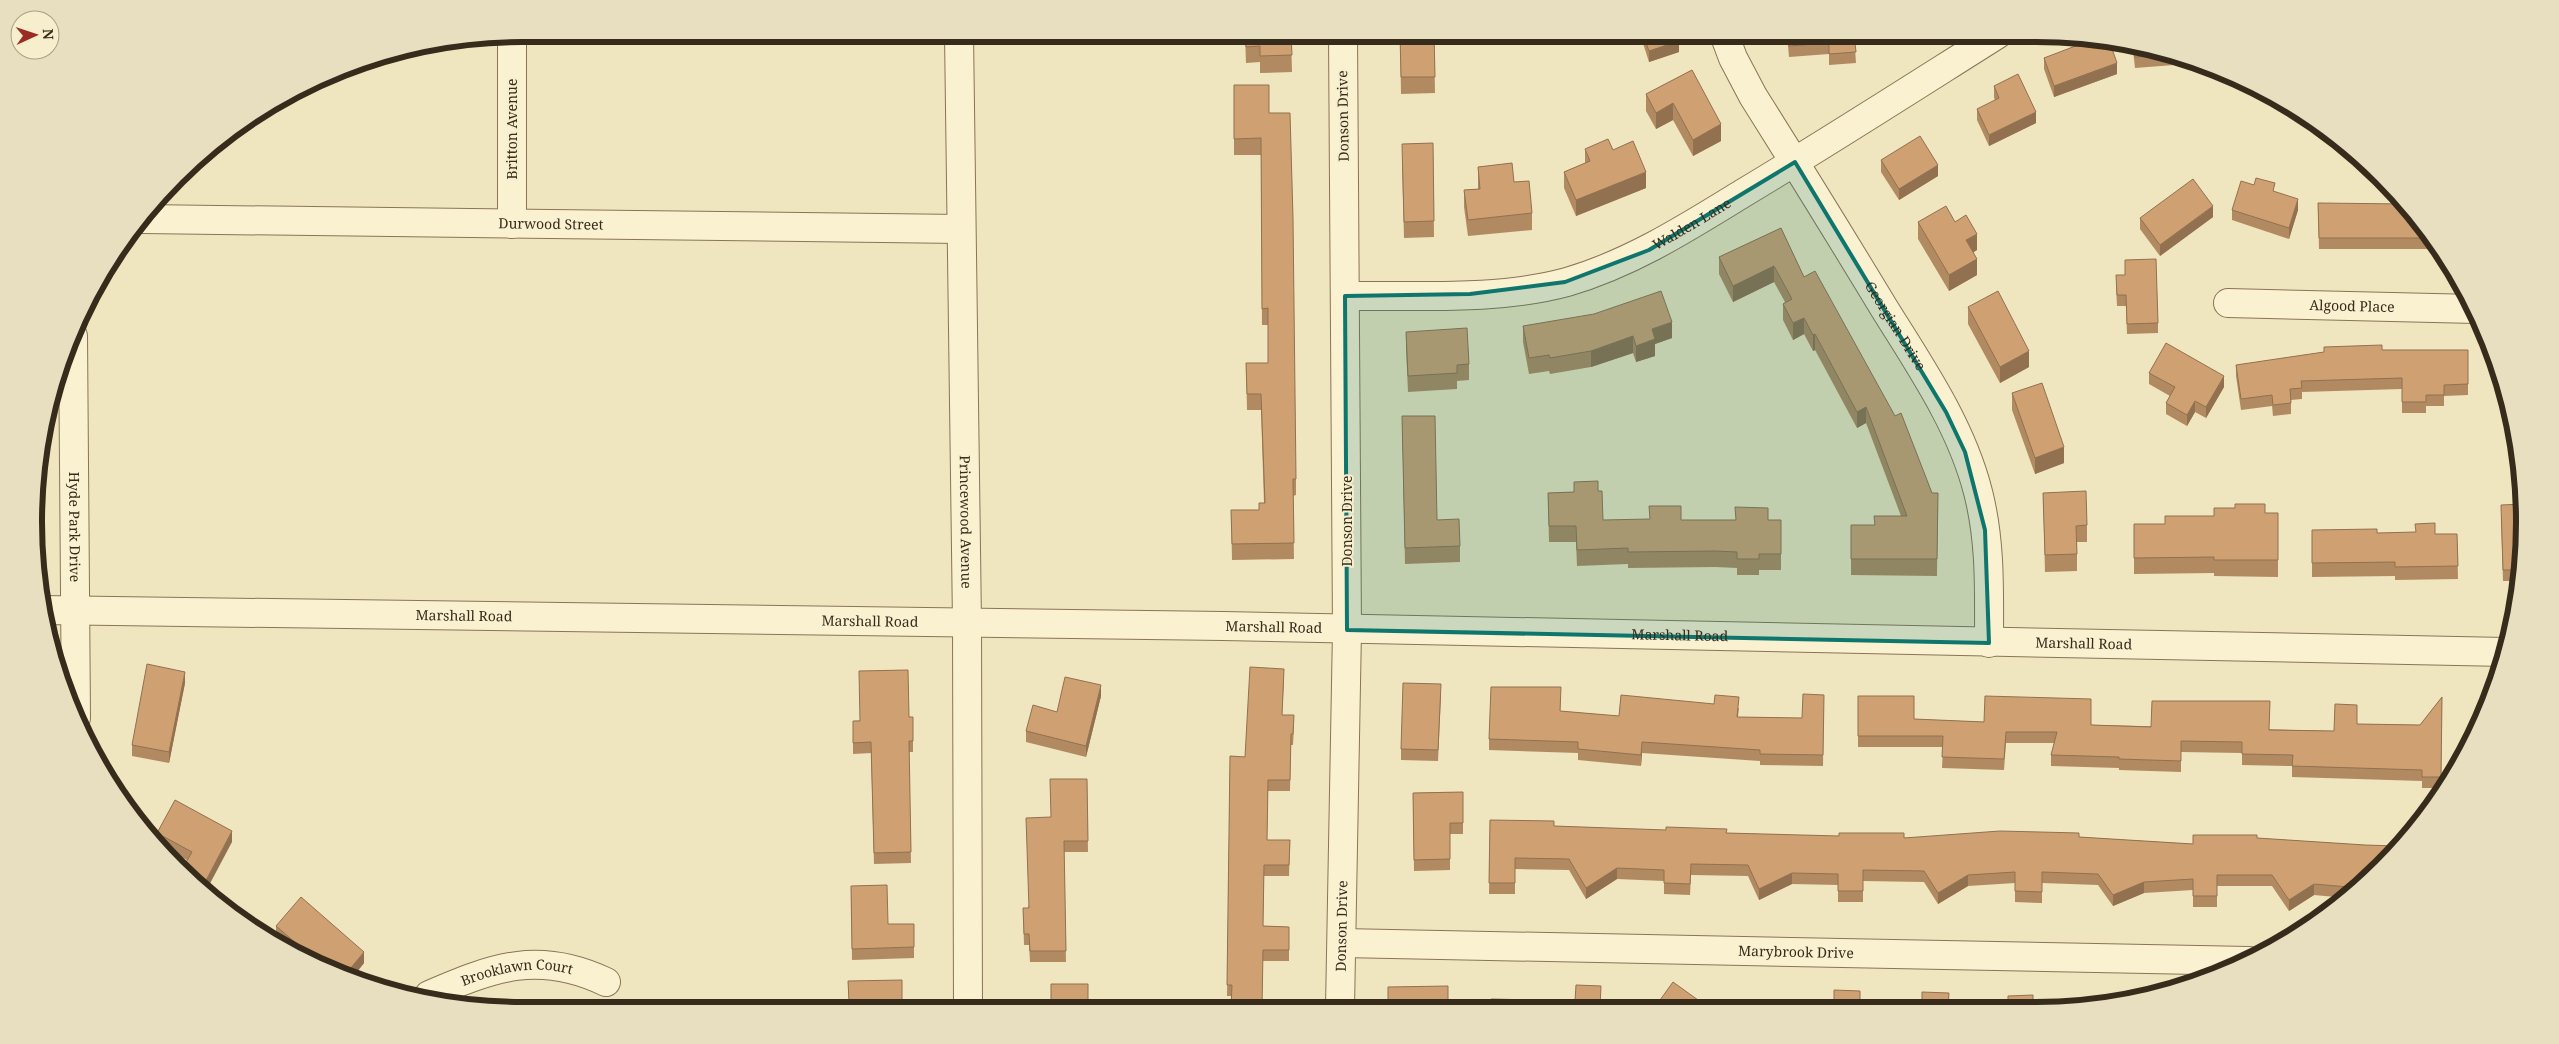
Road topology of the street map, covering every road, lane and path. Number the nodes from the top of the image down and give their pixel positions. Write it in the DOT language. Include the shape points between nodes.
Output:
graph roads {
  1 [pos="959,42"];
  2 [pos="1342,42"];
  3 [pos="1727,42"];
  4 [pos="1985,42"];
  5 [pos="512,43"];
  6 [pos="1794,162"];
  7 [pos="151,219"];
  8 [pos="512,224"];
  9 [pos="961,229"];
  10 [pos="1345,296"];
  11 [pos="2228,303"];
  12 [pos="2466,309"];
  13 [pos="73,354"];
  14 [pos="51,610"];
  15 [pos="75,610"];
  16 [pos="966,623"];
  17 [pos="1347,630"];
  18 [pos="1989,643"];
  19 [pos="2498,652"];
  20 [pos="76,697"];
  21 [pos="1342,943"];
  22 [pos="2230,961"];
  23 [pos="606,982"];
  24 [pos="434,993"];
  25 [pos="968,1002"];
  26 [pos="1340,1002"];
  1 -- 9 [label="street, Princewood Avenue"];
  2 -- 10 [label="street, Donson Drive"];
  3 -- 6 [label="street, Georgian Drive" via="1753,96"];
  4 -- 6 [label="street, Walden Lane"];
  5 -- 8 [label="street, Britton Avenue"];
  6 -- 10 [label="street, Walden Lane" via="1649,250 1604,270 1565,282 1470,294"];
  6 -- 18 [label="street, Georgian Drive" via="1941,403 1966,452 1979,493 1985,530 1989,572"];
  7 -- 8 [label="street, Durwood Street"];
  8 -- 9 [label="street, Durwood Street"];
  9 -- 16 [label="street, Princewood Avenue"];
  10 -- 17 [label="street, Donson Drive"];
  11 -- 12 [label="street, Algood Place"];
  13 -- 15 [label="street, Hyde Park Drive"];
  14 -- 15 [label="street, Marshall Road"];
  15 -- 16 [label="street, Marshall Road"];
  15 -- 20 [label="street, Hyde Park Drive"];
  16 -- 17 [label="street, Marshall Road"];
  16 -- 25 [label="street, Princewood Avenue"];
  17 -- 18 [label="street, Marshall Road"];
  17 -- 21 [label="street, Donson Drive"];
  18 -- 19 [label="street, Marshall Road"];
  21 -- 22 [label="street, Marybrook Drive"];
  21 -- 26 [label="street, Donson Drive"];
  23 -- 24 [label="street, Brooklawn Court" via="558,965 532,963 467,978"];
}
